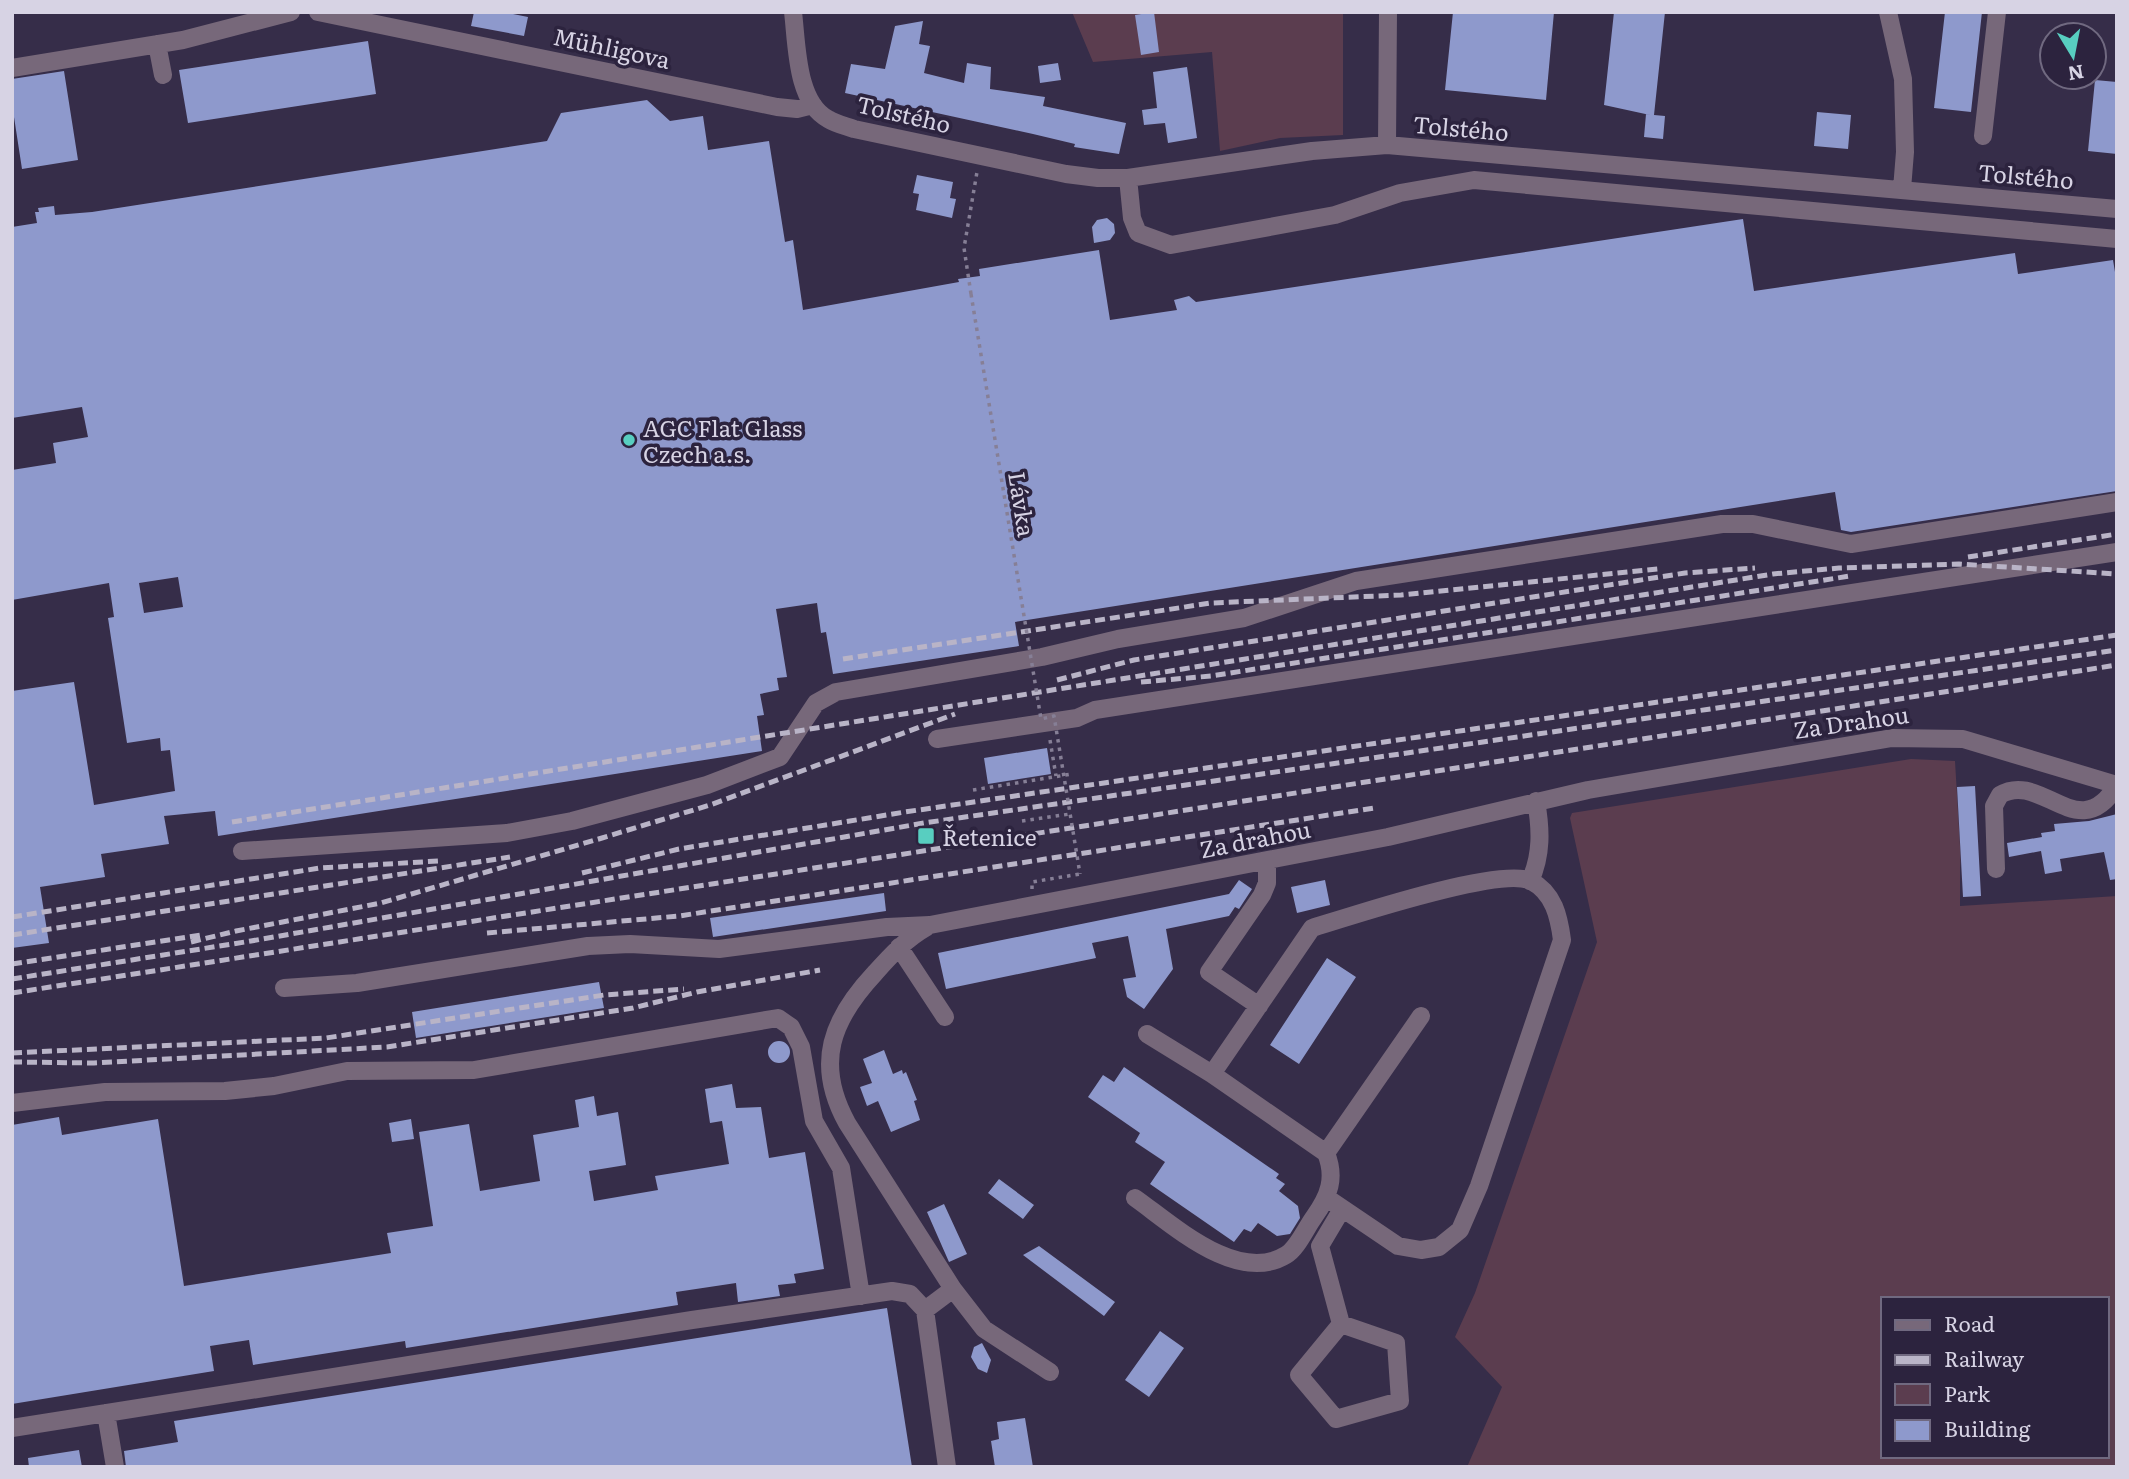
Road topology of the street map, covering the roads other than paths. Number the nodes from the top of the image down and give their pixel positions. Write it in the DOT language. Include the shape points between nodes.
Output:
graph roads {
  1 [pos="291,12"];
  2 [pos="318,12"];
  3 [pos="793,12"];
  4 [pos="1388,12"];
  5 [pos="1888,12"];
  6 [pos="1997,12"];
  7 [pos="339,14"];
  8 [pos="157,44"];
  9 [pos="12,68"];
  10 [pos="163,75"];
  11 [pos="813,105"];
  12 [pos="1983,136"];
  13 [pos="1387,145"];
  14 [pos="1128,178"];
  15 [pos="1902,189"];
  16 [pos="2117,209"];
  17 [pos="2117,239"];
  18 [pos="2117,502"];
  19 [pos="2117,552"];
  20 [pos="937,739"];
  21 [pos="2117,785"];
  22 [pos="1588,790"];
  23 [pos="1536,801"];
  24 [pos="242,851"];
  25 [pos="1267,860"];
  26 [pos="1996,869"];
  27 [pos="1530,881"];
  28 [pos="930,925"];
  29 [pos="899,947"];
  30 [pos="284,988"];
  31 [pos="1259,1006"];
  32 [pos="1421,1016"];
  33 [pos="946,1017"];
  34 [pos="1147,1034"];
  35 [pos="1212,1074"];
  36 [pos="12,1103"];
  37 [pos="1326,1153"];
  38 [pos="1135,1198"];
  39 [pos="1335,1203"];
  40 [pos="953,1289"];
  41 [pos="862,1296"];
  42 [pos="925,1310"];
  43 [pos="1340,1324"];
  44 [pos="1050,1372"];
  45 [pos="106,1413"];
  46 [pos="12,1428"];
  47 [pos="115,1467"];
  48 [pos="947,1467"];
  1 -- 8 [label="street"];
  2 -- 7 [label="street, Mühligova"];
  3 -- 11 [label="street" via="800,65"];
  4 -- 13 [label="street"];
  5 -- 15 [label="street" via="1903,79"];
  6 -- 12 [label="street"];
  7 -- 11 [label="street, Mühligova" via="777,107"];
  8 -- 9 [label="street"];
  8 -- 10 [label="street"];
  11 -- 14 [label="street, Tolstého" via="826,119 854,129 1066,174"];
  13 -- 14 [label="street, Tolstého" via="1312,151"];
  13 -- 15 [label="street, Tolstého"];
  14 -- 17 [label="street" via="1138,233 1171,245 1335,215 1400,193 1474,180"];
  15 -- 16 [label="street, Tolstého"];
  18 -- 24 [label="street" via="1851,544 1752,524 1722,524 1356,581 1244,618 836,692 816,703 788,749 770,763 572,821 507,833"];
  19 -- 20 [label="street" via="1095,710 1077,718"];
  21 -- 22 [label="street, Za Drahou" via="1963,739 1917,736"];
  21 -- 26 [label="street" via="2107,802 2088,810 2020,790 2000,795 1994,806"];
  22 -- 23 [label="street, Za drahou"];
  23 -- 25 [label="street, Za drahou"];
  23 -- 27 [label="street" via="1538,863"];
  25 -- 28 [label="street, Za drahou"];
  25 -- 31 [label="street" via="1262,895 1209,972"];
  27 -- 31 [label="street" via="1496,878 1312,928"];
  27 -- 39 [label="street" via="1558,911 1562,940 1460,1230 1439,1247 1398,1246"];
  28 -- 29 [label="street"];
  28 -- 30 [label="street, Za drahou" via="719,949 588,946 357,983"];
  29 -- 33 [label="street"];
  29 -- 40 [label="street" via="844,1008 832,1042 831,1076 847,1123"];
  31 -- 35 [label="street"];
  32 -- 37 [label="street"];
  34 -- 35 [label="street"];
  35 -- 37 [label="street"];
  36 -- 41 [label="street" via="105,1092 225,1091 347,1071 474,1070 778,1018 791,1027 801,1047 814,1121 841,1168"];
  37 -- 39 [label="street" via="1333,1170"];
  38 -- 39 [label="street" via="1217,1255 1260,1264 1287,1255"];
  39 -- 43 [label="street" via="1320,1246"];
  40 -- 42 [label="street"];
  40 -- 44 [label="street" via="984,1329"];
  41 -- 42 [label="street" via="892,1291 910,1294"];
  41 -- 45 [label="street"];
  42 -- 48 [label="street"];
  43 -- 43 [label="street" via="1299,1375 1336,1419 1400,1401 1395,1343"];
  45 -- 46 [label="street"];
  45 -- 47 [label="street"];
}
